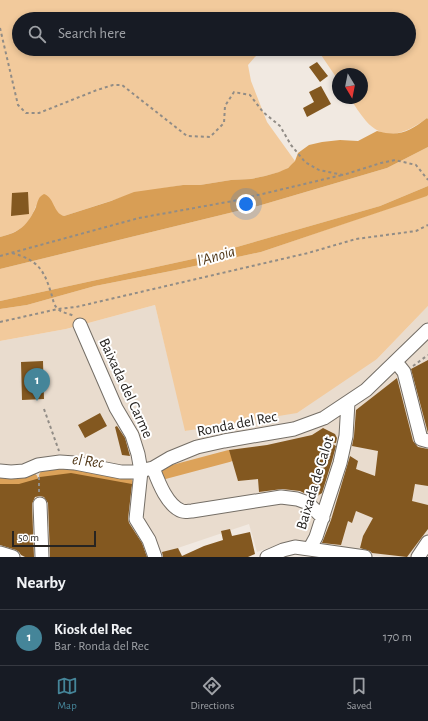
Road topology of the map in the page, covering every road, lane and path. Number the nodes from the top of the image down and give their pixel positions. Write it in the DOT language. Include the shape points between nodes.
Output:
graph roads {
  1 [pos="0,28"];
  2 [pos="343,175"];
  3 [pos="428,180"];
  4 [pos="428,225"];
  5 [pos="11,253"];
  6 [pos="0,256"];
  7 [pos="58,310"];
  8 [pos="0,322"];
  9 [pos="80,325"];
  10 [pos="428,330"];
  11 [pos="396,362"];
  12 [pos="348,402"];
  13 [pos="44,409"];
  14 [pos="428,441"];
  15 [pos="64,463"];
  16 [pos="38,465"];
  17 [pos="147,469"];
  18 [pos="0,472"];
  19 [pos="40,504"];
  20 [pos="323,518"];
  21 [pos="428,542"];
  22 [pos="0,553"];
  23 [pos="307,553"];
  24 [pos="13,557"];
  25 [pos="42,557"];
  26 [pos="154,557"];
  27 [pos="268,557"];
  28 [pos="285,557"];
  29 [pos="365,557"];
  30 [pos="418,557"];
  1 -- 2 [label="path" via="18,105 26,113 39,113 97,90 113,85 122,86 187,136 210,137 224,123 226,106 234,92 250,95 263,112 280,126 305,162 319,170"];
  2 -- 3 [label="path" via="395,160 416,166"];
  2 -- 5 [label="path" via="139,218"];
  4 -- 7 [label="path" via="416,231 356,239 257,266"];
  5 -- 6 [label="path"];
  5 -- 7 [label="path" via="26,257 35,263 47,278 54,305"];
  7 -- 8 [label="path"];
  7 -- 9 [label="path" via="75,317"];
  9 -- 17 [label="street, Baixada del Carme" via="116,408 132,435 138,454"];
  10 -- 11 [label="street, Ronda del Rec"];
  11 -- 12 [label="street, Ronda del Rec" via="366,390"];
  11 -- 14 [label="street" via="404,372 420,439"];
  12 -- 17 [label="street, Ronda del Rec" via="324,418 294,429 202,446"];
  12 -- 20 [label="street, Baixada de Calot" via="340,463"];
  13 -- 15 [label="path"];
  15 -- 16 [label="street, Ronda del Rec"];
  15 -- 17 [label="street, Ronda del Rec" via="87,464 128,473"];
  16 -- 18 [label="street, Ronda del Rec" via="24,471"];
  16 -- 19 [label="path"];
  17 -- 20 [label="street" via="171,503 182,511 281,497 308,503"];
  17 -- 26 [label="street, Baixada del Carme" via="136,519 149,540"];
  19 -- 25 [label="street"];
  20 -- 23 [label="street, Baixada de Calot"];
  21 -- 30 [label="street"];
  22 -- 24 [label="street"];
  23 -- 27 [label="street" via="295,547"];
  23 -- 28 [label="street"];
  23 -- 29 [label="street"];
}
